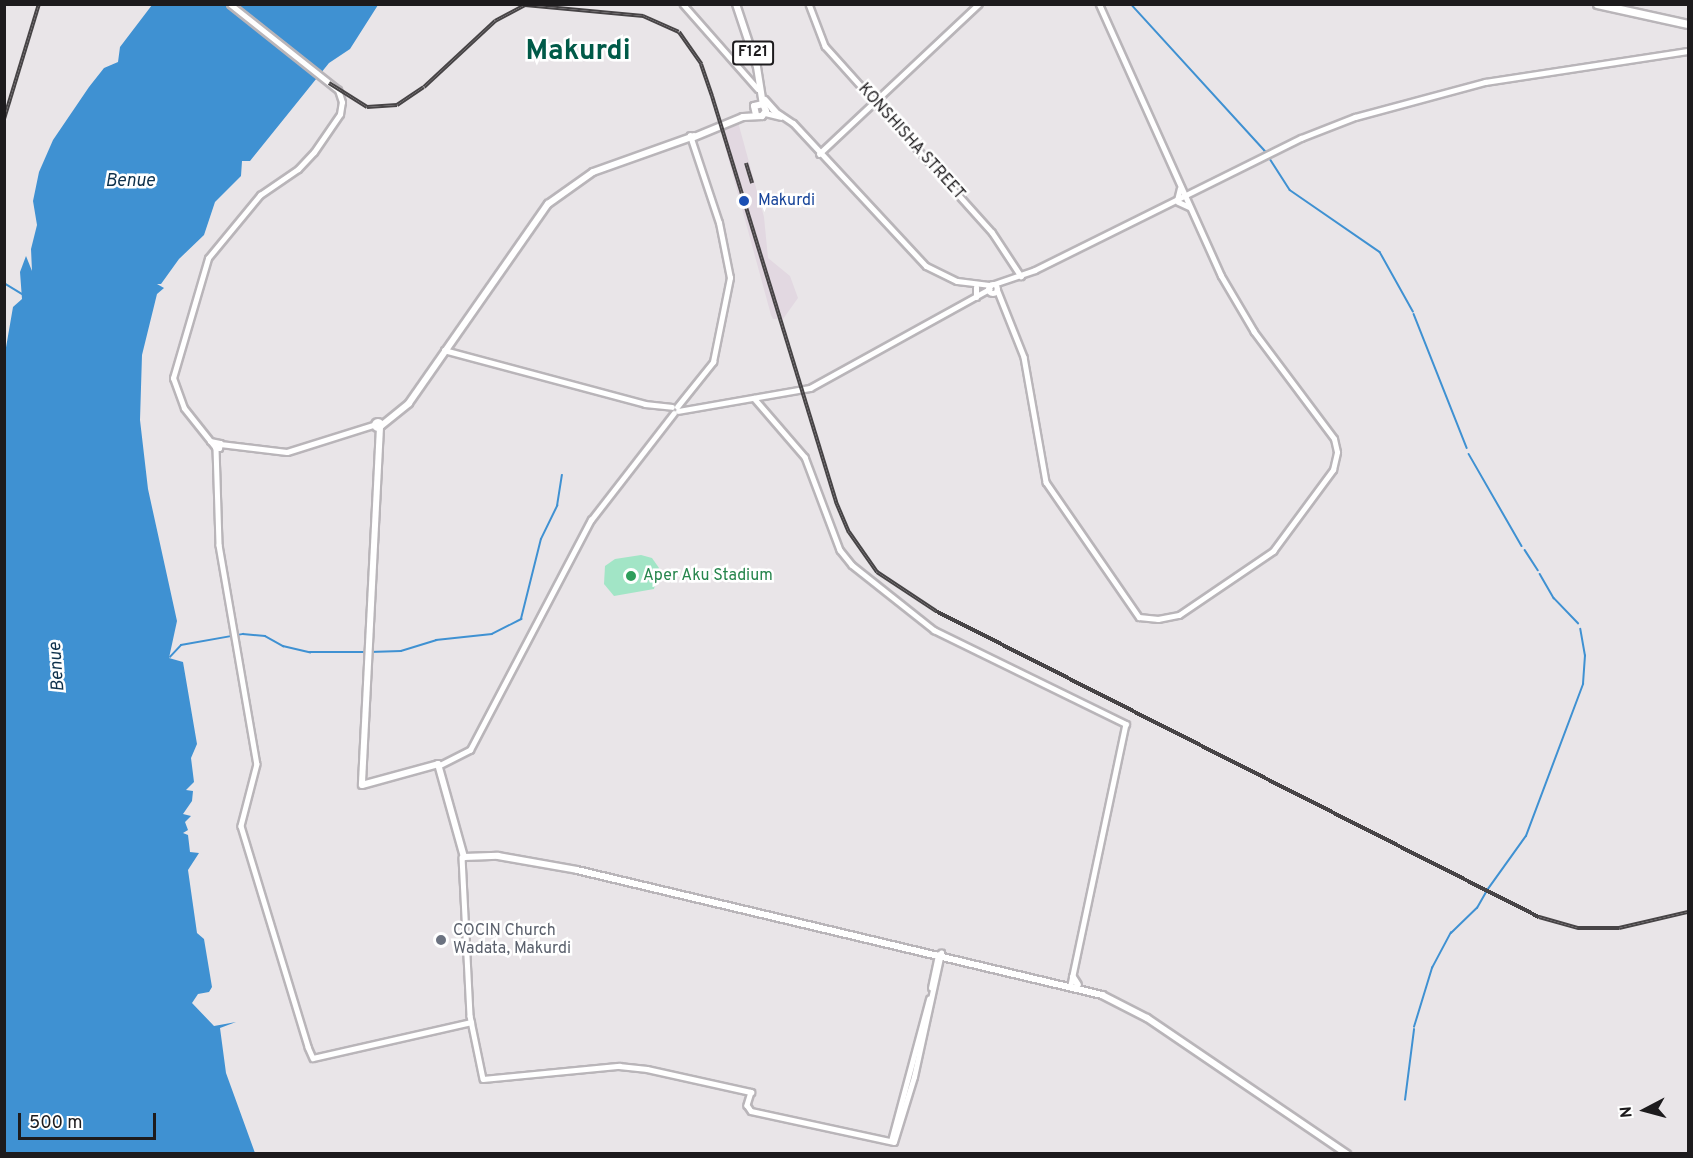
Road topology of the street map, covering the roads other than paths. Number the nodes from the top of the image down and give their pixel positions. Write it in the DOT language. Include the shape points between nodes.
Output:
graph roads {
  1 [pos="230,4"];
  2 [pos="683,4"];
  3 [pos="734,4"];
  4 [pos="809,4"];
  5 [pos="979,4"];
  6 [pos="1099,4"];
  7 [pos="1597,4"];
  8 [pos="1689,24"];
  9 [pos="1689,53"];
  10 [pos="758,89"];
  11 [pos="762,96"];
  12 [pos="874,102"];
  13 [pos="760,108"];
  14 [pos="775,111"];
  15 [pos="690,137"];
  16 [pos="820,153"];
  17 [pos="1180,189"];
  18 [pos="1191,194"];
  19 [pos="1181,199"];
  20 [pos="1189,207"];
  21 [pos="717,221"];
  22 [pos="1021,276"];
  23 [pos="976,287"];
  24 [pos="993,288"];
  25 [pos="977,296"];
  26 [pos="444,350"];
  27 [pos="685,398"];
  28 [pos="754,398"];
  29 [pos="689,407"];
  30 [pos="674,409"];
  31 [pos="378,426"];
  32 [pos="219,446"];
  33 [pos="438,767"];
  34 [pos="462,855"];
  35 [pos="940,956"];
  36 [pos="1073,983"];
  37 [pos="470,1019"];
  38 [pos="1347,1154"];
  39 [pos="1352,1154"];
  1 -- 32 [label="main road" via="338,90 342,106 323,139 298,169 260,195 208,258 173,378 180,401 207,440"];
  2 -- 10 [label="street"];
  3 -- 10 [label="main road, F121"];
  3 -- 11 [label="main road, F121"];
  4 -- 12 [label="street, KONSHISHA STREET" via="825,46"];
  5 -- 12 [label="street"];
  6 -- 17 [label="street"];
  7 -- 8 [label="highway"];
  9 -- 18 [label="main road" via="1440,94 1299,141"];
  10 -- 13 [label="main road, F121"];
  11 -- 13 [label="main road, F121"];
  11 -- 14 [label="main road"];
  12 -- 16 [label="street"];
  12 -- 22 [label="street, KONSHISHA STREET" via="992,232"];
  13 -- 14 [label="main road"];
  13 -- 15 [label="main road"];
  13 -- 16 [label="main road" via="787,120"];
  14 -- 16 [label="main road" via="793,123"];
  15 -- 21 [label="street"];
  15 -- 26 [label="main road" via="587,175 563,190 537,216"];
  16 -- 23 [label="main road" via="924,267 952,282"];
  16 -- 24 [label="main road" via="926,266 957,281"];
  17 -- 18 [label="main road"];
  17 -- 19 [label="main road"];
  18 -- 19 [label="main road"];
  18 -- 20 [label="main road"];
  19 -- 20 [label="main road"];
  19 -- 22 [label="main road"];
  19 -- 24 [label="main road"];
  20 -- 24 [label="street" via="1221,276 1254,332 1334,439 1337,452 1333,470 1280,545 1179,615 1150,620 1136,615 1047,486 1040,466 1024,357 1003,299"];
  21 -- 27 [label="street" via="730,275 722,330 713,362"];
  21 -- 30 [label="street" via="727,278 716,343 708,364"];
  22 -- 24 [label="main road"];
  23 -- 24 [label="main road"];
  23 -- 25 [label="main road"];
  24 -- 25 [label="street"];
  25 -- 28 [label="street" via="815,385"];
  26 -- 30 [label="street"];
  26 -- 31 [label="main road" via="409,403 393,419"];
  27 -- 29 [label="street"];
  27 -- 30 [label="street"];
  28 -- 29 [label="street"];
  28 -- 36 [label="street" via="803,454 840,549 852,565 934,630 1126,724"];
  29 -- 30 [label="street"];
  30 -- 33 [label="street" via="589,519 471,742"];
  31 -- 32 [label="main road" via="287,452"];
  31 -- 33 [label="main road" via="358,783 365,789"];
  32 -- 37 [label="street" via="219,545 257,764 241,826 313,1058"];
  33 -- 34 [label="main road"];
  34 -- 35 [label="main road" via="498,856 577,870"];
  34 -- 35 [label="main road" via="497,853 566,865"];
  34 -- 37 [label="street"];
  35 -- 36 [label="main road"];
  35 -- 37 [label="street" via="893,1142 751,1111 747,1105 751,1092 647,1069 619,1066 483,1079"];
  36 -- 38 [label="main road" via="1131,1008"];
  36 -- 39 [label="main road" via="1141,1011"];
}
